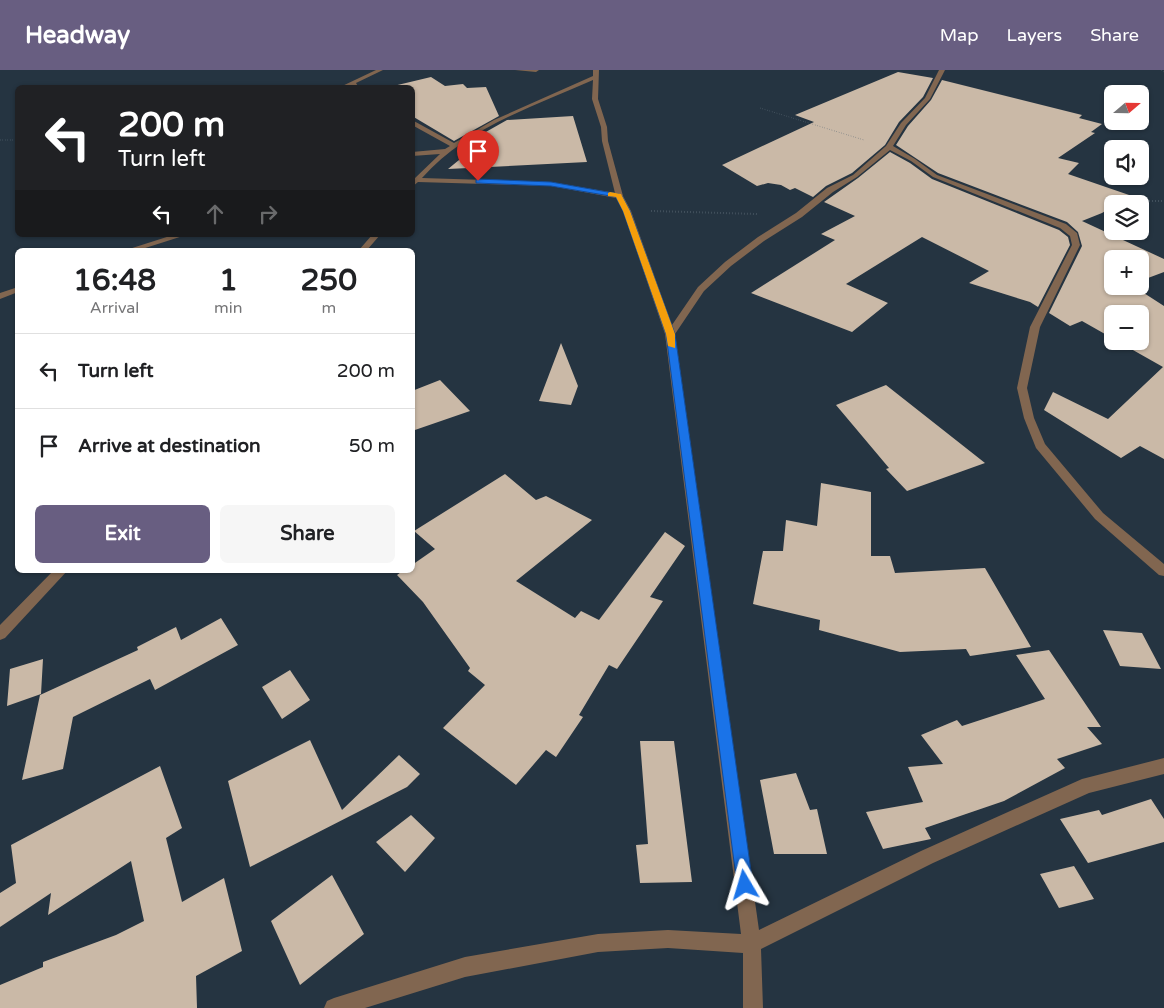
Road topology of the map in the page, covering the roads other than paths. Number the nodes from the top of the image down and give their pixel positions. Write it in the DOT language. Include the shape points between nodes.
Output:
graph roads {
  1 [pos="380,70"];
  2 [pos="518,70"];
  3 [pos="536,70"];
  4 [pos="942,70"];
  5 [pos="596,73"];
  6 [pos="353,82"];
  7 [pos="346,85"];
  8 [pos="355,85"];
  9 [pos="415,124"];
  10 [pos="454,146"];
  11 [pos="889,147"];
  12 [pos="447,151"];
  13 [pos="415,154"];
  14 [pos="415,179"];
  15 [pos="415,180"];
  16 [pos="619,196"];
  17 [pos="175,237"];
  18 [pos="374,237"];
  19 [pos="137,248"];
  20 [pos="365,248"];
  21 [pos="15,290"];
  22 [pos="0,296"];
  23 [pos="670,334"];
  24 [pos="1164,571"];
  25 [pos="59,573"];
  26 [pos="0,634"];
  27 [pos="1164,766"];
  28 [pos="752,944"];
  29 [pos="334,1008"];
  30 [pos="753,1008"];
  1 -- 6 [label="street"];
  2 -- 3 [label="street"];
  4 -- 11 [label="street" via="927,99 902,124"];
  5 -- 10 [label="street" via="494,122"];
  5 -- 16 [label="street" via="595,100 603,121"];
  6 -- 7 [label="street"];
  6 -- 8 [label="street"];
  9 -- 10 [label="street"];
  10 -- 12 [label="street"];
  11 -- 23 [label="street" via="855,176 830,190 728,264 702,289"];
  11 -- 24 [label="street" via="935,176 1063,226 1074,235 1076,245 1035,327 1022,388 1029,418 1040,445 1063,476 1099,516"];
  12 -- 13 [label="street"];
  12 -- 14 [label="street"];
  15 -- 16 [label="street" via="551,184"];
  16 -- 23 [label="street"];
  17 -- 19 [label="street"];
  18 -- 20 [label="street"];
  21 -- 22 [label="street"];
  23 -- 28 [label="street"];
  25 -- 26 [label="street"];
  27 -- 28 [label="street" via="1088,785 927,858"];
  28 -- 29 [label="street" via="668,939 598,942 465,967"];
  28 -- 30 [label="street"];
}
